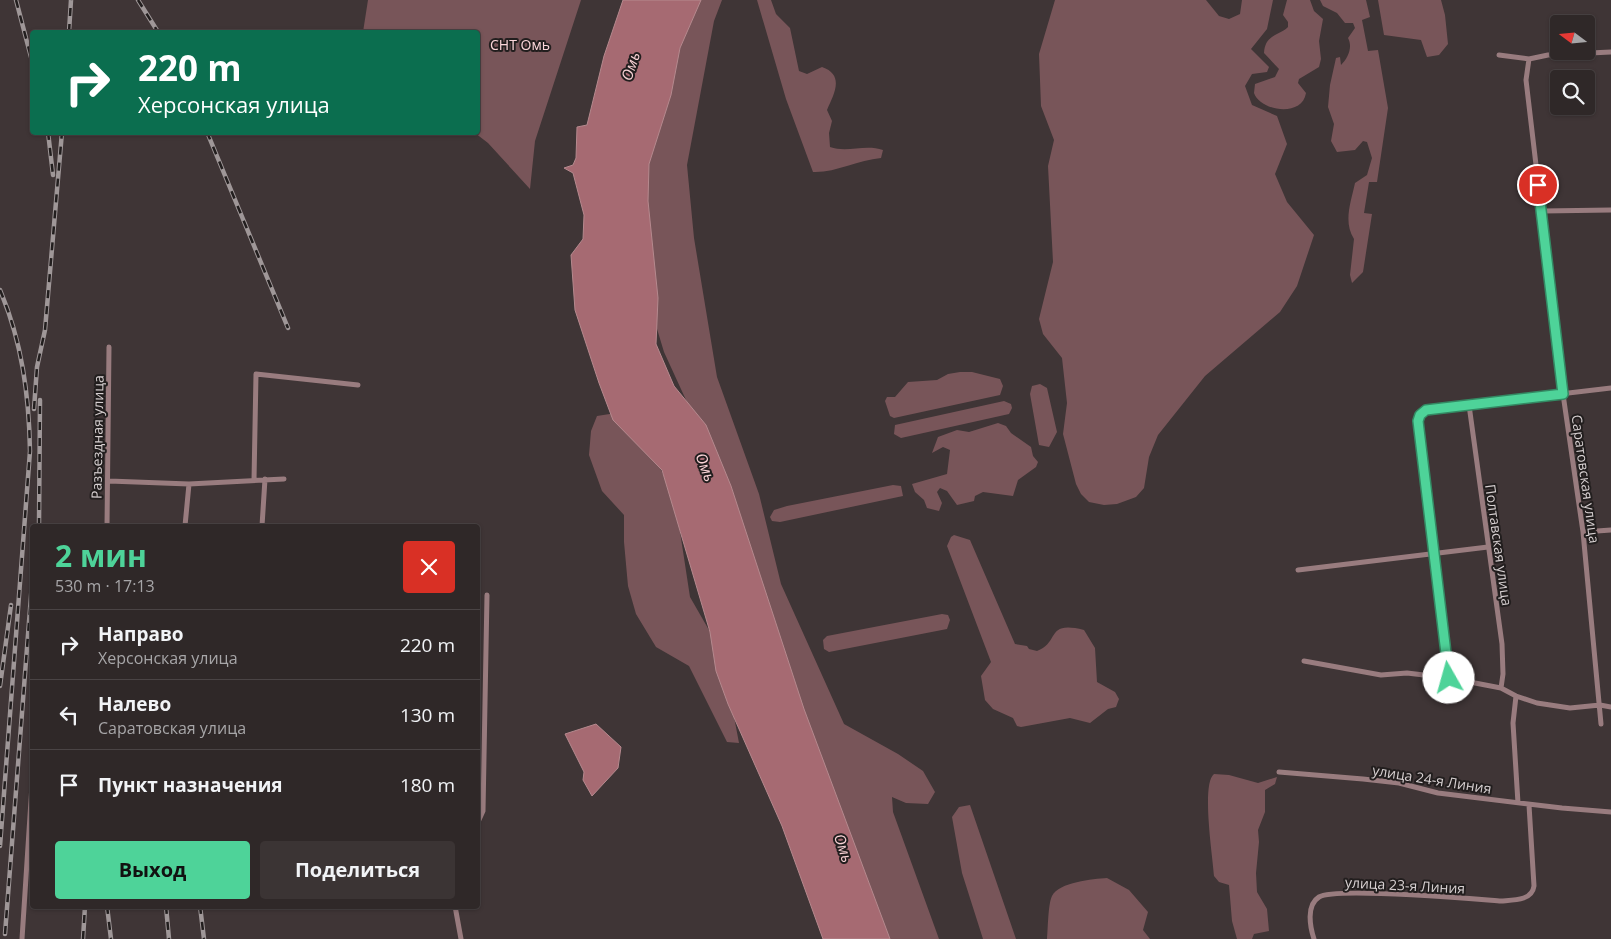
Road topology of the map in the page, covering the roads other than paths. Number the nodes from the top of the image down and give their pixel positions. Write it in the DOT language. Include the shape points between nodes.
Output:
graph roads {
  1 [pos="1611,52"];
  2 [pos="1498,55"];
  3 [pos="1529,59"];
  4 [pos="1543,210"];
  5 [pos="1611,210"];
  6 [pos="109,347"];
  7 [pos="358,385"];
  8 [pos="1611,388"];
  9 [pos="1563,394"];
  10 [pos="1469,405"];
  11 [pos="265,479"];
  12 [pos="284,479"];
  13 [pos="254,480"];
  14 [pos="108,481"];
  15 [pos="188,484"];
  16 [pos="107,524"];
  17 [pos="185,524"];
  18 [pos="262,524"];
  19 [pos="1611,530"];
  20 [pos="1583,532"];
  21 [pos="1488,547"];
  22 [pos="1434,554"];
  23 [pos="1298,570"];
  24 [pos="487,595"];
  25 [pos="1304,661"];
  26 [pos="1449,678"];
  27 [pos="1501,688"];
  28 [pos="1516,696"];
  29 [pos="1600,705"];
  30 [pos="1611,707"];
  31 [pos="1601,724"];
  32 [pos="1279,772"];
  33 [pos="1518,803"];
  34 [pos="1529,805"];
  35 [pos="1611,812"];
  36 [pos="30,816"];
  37 [pos="480,818"];
  38 [pos="456,909"];
  39 [pos="22,939"];
  40 [pos="461,939"];
  41 [pos="1314,939"];
  1 -- 3 [label="street"];
  2 -- 3 [label="street"];
  3 -- 4 [label="street, Саратовская улица" via="1526,80"];
  4 -- 5 [label="street"];
  4 -- 9 [label="street, Саратовская улица"];
  6 -- 14 [label="street, Разъездная улица"];
  7 -- 13 [label="street" via="256,374"];
  8 -- 9 [label="street"];
  9 -- 10 [label="street"];
  9 -- 20 [label="street, Саратовская улица"];
  10 -- 21 [label="street, Полтавская улица"];
  10 -- 22 [label="street" via="1426,410 1420,415 1417,427"];
  11 -- 12 [label="street"];
  11 -- 13 [label="street"];
  11 -- 18 [label="street"];
  13 -- 15 [label="street"];
  14 -- 15 [label="street"];
  14 -- 16 [label="street, Разъездная улица"];
  15 -- 17 [label="street"];
  19 -- 20 [label="street"];
  20 -- 29 [label="street, Саратовская улица"];
  21 -- 22 [label="street"];
  21 -- 27 [label="street, Полтавская улица" via="1502,644"];
  22 -- 23 [label="street"];
  22 -- 26 [label="street"];
  24 -- 37 [label="street" via="483,811"];
  25 -- 26 [label="street" via="1374,674 1407,673"];
  26 -- 27 [label="street"];
  27 -- 28 [label="street"];
  28 -- 29 [label="street" via="1570,708"];
  28 -- 33 [label="street" via="1512,723"];
  29 -- 30 [label="street"];
  29 -- 31 [label="street, Саратовская улица"];
  32 -- 33 [label="street, улица 24-я Линия" via="1399,783 1438,794"];
  33 -- 34 [label="street, улица 24-я Линия"];
  34 -- 35 [label="street, улица 24-я Линия"];
  34 -- 41 [label="street, улица 23-я Линия" via="1533,891 1522,899 1502,901 1328,893 1318,897 1313,904 1310,916"];
  36 -- 39 [label="street"];
  38 -- 40 [label="street"];
}
